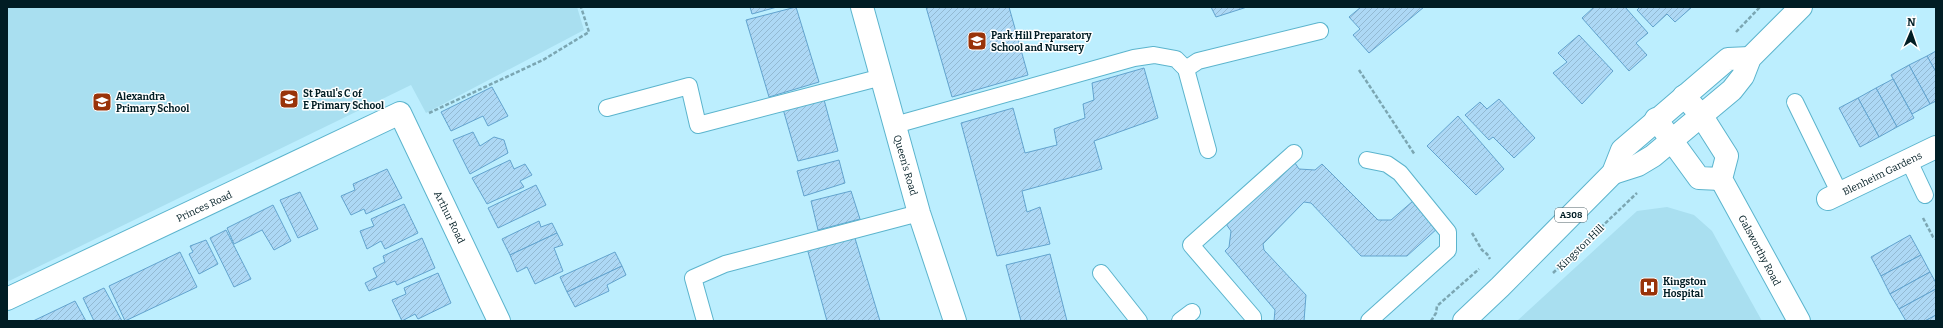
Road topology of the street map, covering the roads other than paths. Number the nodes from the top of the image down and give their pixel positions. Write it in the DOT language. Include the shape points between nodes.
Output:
graph roads {
  1 [pos="862,7"];
  2 [pos="1801,7"];
  3 [pos="1320,31"];
  4 [pos="1750,58"];
  5 [pos="1186,69"];
  6 [pos="882,77"];
  7 [pos="1684,96"];
  8 [pos="1795,102"];
  9 [pos="607,108"];
  10 [pos="400,113"];
  11 [pos="1701,115"];
  12 [pos="1656,120"];
  13 [pos="895,125"];
  14 [pos="1671,140"];
  15 [pos="1936,147"];
  16 [pos="1208,150"];
  17 [pos="1294,152"];
  18 [pos="1367,160"];
  19 [pos="1909,161"];
  20 [pos="1613,172"];
  21 [pos="1721,179"];
  22 [pos="1925,195"];
  23 [pos="1834,197"];
  24 [pos="919,213"];
  25 [pos="1101,274"];
  26 [pos="7,299"];
  27 [pos="499,321"];
  28 [pos="705,321"];
  29 [pos="955,321"];
  30 [pos="1139,321"];
  31 [pos="1253,321"];
  32 [pos="1369,321"];
  33 [pos="1464,321"];
  34 [pos="1798,321"];
  1 -- 6 [label="street, Queen's Road"];
  2 -- 4 [label="street"];
  3 -- 5 [label="lane" via="1198,61"];
  4 -- 7 [label="street, A308" via="1728,59"];
  4 -- 11 [label="street" via="1743,76 1732,90"];
  5 -- 13 [label="lane" via="1176,59 1154,55 1134,58"];
  5 -- 16 [label="lane"];
  6 -- 9 [label="lane" via="698,125 689,86"];
  6 -- 13 [label="street, Queen's Road"];
  7 -- 11 [label="street"];
  7 -- 12 [label="street, A308"];
  8 -- 23 [label="lane"];
  10 -- 26 [label="street, Princes Road"];
  10 -- 27 [label="street, Arthur Road"];
  11 -- 14 [label="street"];
  11 -- 21 [label="street" via="1727,156"];
  12 -- 14 [label="street"];
  12 -- 20 [label="street, A308" via="1622,150"];
  13 -- 24 [label="street, Queen's Road"];
  14 -- 20 [label="street" via="1638,166"];
  14 -- 21 [label="street" via="1699,178"];
  15 -- 19 [label="street, Blenheim Gardens"];
  17 -- 31 [label="lane" via="1191,245"];
  18 -- 32 [label="lane" via="1387,164 1400,174 1448,232 1448,250"];
  19 -- 22 [label="lane"];
  19 -- 23 [label="street, Blenheim Gardens"];
  20 -- 33 [label="street, A308"];
  21 -- 34 [label="street, Galsworthy Road"];
  24 -- 28 [label="lane" via="725,264 694,278"];
  24 -- 29 [label="street, Queen's Road"];
  25 -- 30 [label="lane"];
}
